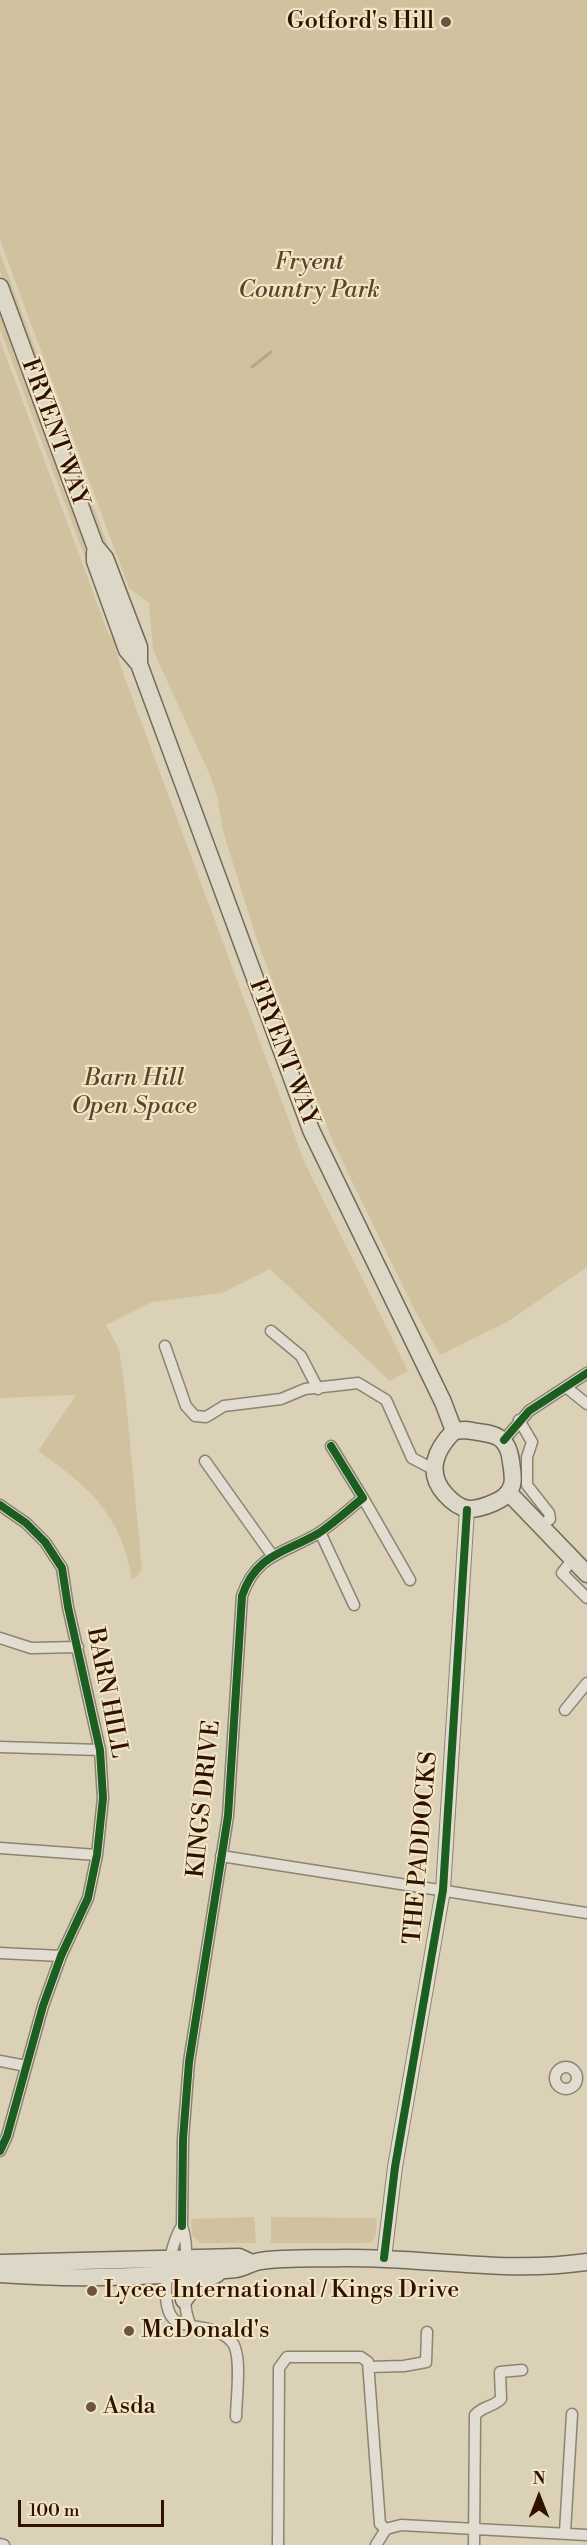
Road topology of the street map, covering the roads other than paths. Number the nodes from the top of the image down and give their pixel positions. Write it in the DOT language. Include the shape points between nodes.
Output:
graph roads {
  1 [pos="0,287"];
  2 [pos="271,1331"];
  3 [pos="165,1346"];
  4 [pos="587,1373"];
  5 [pos="566,1387"];
  6 [pos="318,1389"];
  7 [pos="587,1404"];
  8 [pos="519,1420"];
  9 [pos="454,1431"];
  10 [pos="504,1440"];
  11 [pos="331,1446"];
  12 [pos="205,1461"];
  13 [pos="433,1469"];
  14 [pos="509,1493"];
  15 [pos="363,1497"];
  16 [pos="0,1505"];
  17 [pos="467,1510"];
  18 [pos="541,1526"];
  19 [pos="320,1532"];
  20 [pos="272,1555"];
  21 [pos="572,1560"];
  22 [pos="587,1574"];
  23 [pos="410,1580"];
  24 [pos="587,1598"];
  25 [pos="354,1605"];
  26 [pos="0,1638"];
  27 [pos="78,1647"];
  28 [pos="587,1683"];
  29 [pos="565,1710"];
  30 [pos="0,1747"];
  31 [pos="100,1750"];
  32 [pos="0,1848"];
  33 [pos="97,1855"];
  34 [pos="221,1856"];
  35 [pos="443,1890"];
  36 [pos="587,1913"];
  37 [pos="0,1953"];
  38 [pos="61,1956"];
  39 [pos="0,2061"];
  40 [pos="26,2066"];
  41 [pos="0,2151"];
  42 [pos="182,2226"];
  43 [pos="384,2258"];
  44 [pos="252,2262"];
  45 [pos="587,2262"];
  46 [pos="0,2263"];
  47 [pos="186,2265"];
  48 [pos="167,2266"];
  49 [pos="223,2270"];
  50 [pos="0,2274"];
  51 [pos="184,2300"];
  52 [pos="190,2324"];
  53 [pos="427,2332"];
  54 [pos="369,2367"];
  55 [pos="522,2370"];
  56 [pos="572,2414"];
  57 [pos="236,2417"];
  58 [pos="473,2527"];
  59 [pos="386,2529"];
  60 [pos="565,2532"];
  61 [pos="587,2535"];
  62 [pos="278,2545"];
  63 [pos="376,2545"];
  64 [pos="474,2545"];
  1 -- 9 [label="main road, FRYENT WAY" via="95,546 108,563 139,647 139,664 311,1130"];
  2 -- 6 [label="street" via="301,1356"];
  3 -- 6 [label="street" via="186,1406 195,1416 206,1417 224,1406 281,1399 305,1389"];
  4 -- 5 [label="street"];
  5 -- 7 [label="street"];
  5 -- 8 [label="street"];
  6 -- 13 [label="street" via="358,1383 386,1400 412,1458"];
  8 -- 10 [label="street"];
  8 -- 18 [label="street" via="532,1442 526,1457 526,1485 549,1513 550,1519"];
  9 -- 10 [label="main road" via="495,1435"];
  9 -- 13 [label="main road"];
  10 -- 14 [label="main road" via="510,1451 513,1483"];
  11 -- 15 [label="street"];
  12 -- 20 [label="street"];
  13 -- 17 [label="main road" via="435,1483 454,1505"];
  14 -- 17 [label="main road" via="479,1509"];
  14 -- 18 [label="main road"];
  15 -- 19 [label="street, KINGS DRIVE"];
  15 -- 23 [label="street"];
  16 -- 27 [label="street, BARN HILL" via="26,1523 55,1553 62,1568"];
  17 -- 35 [label="street, THE PADDOCKS"];
  18 -- 21 [label="main road"];
  19 -- 20 [label="street, KINGS DRIVE"];
  19 -- 25 [label="street"];
  20 -- 34 [label="street, KINGS DRIVE" via="249,1576 242,1596 228,1816"];
  21 -- 22 [label="main road"];
  21 -- 24 [label="street" via="562,1573"];
  26 -- 27 [label="street" via="31,1648"];
  27 -- 31 [label="street, BARN HILL"];
  28 -- 29 [label="street"];
  30 -- 31 [label="street"];
  31 -- 33 [label="street, BARN HILL" via="103,1798"];
  32 -- 33 [label="street"];
  33 -- 38 [label="street, BARN HILL" via="88,1898"];
  34 -- 35 [label="street"];
  34 -- 42 [label="street, KINGS DRIVE" via="189,2062"];
  35 -- 36 [label="street"];
  35 -- 43 [label="street, THE PADDOCKS" via="395,2167"];
  37 -- 38 [label="street"];
  38 -- 40 [label="street, BARN HILL"];
  39 -- 40 [label="street"];
  40 -- 41 [label="street, BARN HILL"];
  42 -- 47 [label="street"];
  42 -- 48 [label="street"];
  43 -- 44 [label="main road"];
  43 -- 45 [label="main road" via="509,2268"];
  44 -- 47 [label="main road" via="239,2257"];
  44 -- 49 [label="main road" via="239,2269"];
  46 -- 48 [label="main road"];
  47 -- 48 [label="main road"];
  47 -- 49 [label="main road"];
  47 -- 51 [label="street"];
  48 -- 50 [label="main road" via="24,2276"];
  48 -- 52 [label="street" via="172,2316 180,2323"];
  49 -- 51 [label="main road" via="192,2288"];
  51 -- 52 [label="street"];
  52 -- 57 [label="street" via="209,2328 231,2341 237,2351"];
  53 -- 54 [label="street" via="426,2362"];
  54 -- 59 [label="street" via="380,2524"];
  54 -- 62 [label="street" via="361,2357 291,2357 280,2363"];
  55 -- 58 [label="street" via="500,2372 501,2398 475,2415"];
  56 -- 60 [label="street"];
  58 -- 59 [label="street" via="401,2525"];
  58 -- 60 [label="street"];
  58 -- 64 [label="street"];
  59 -- 63 [label="street"];
  60 -- 61 [label="street"];
}
